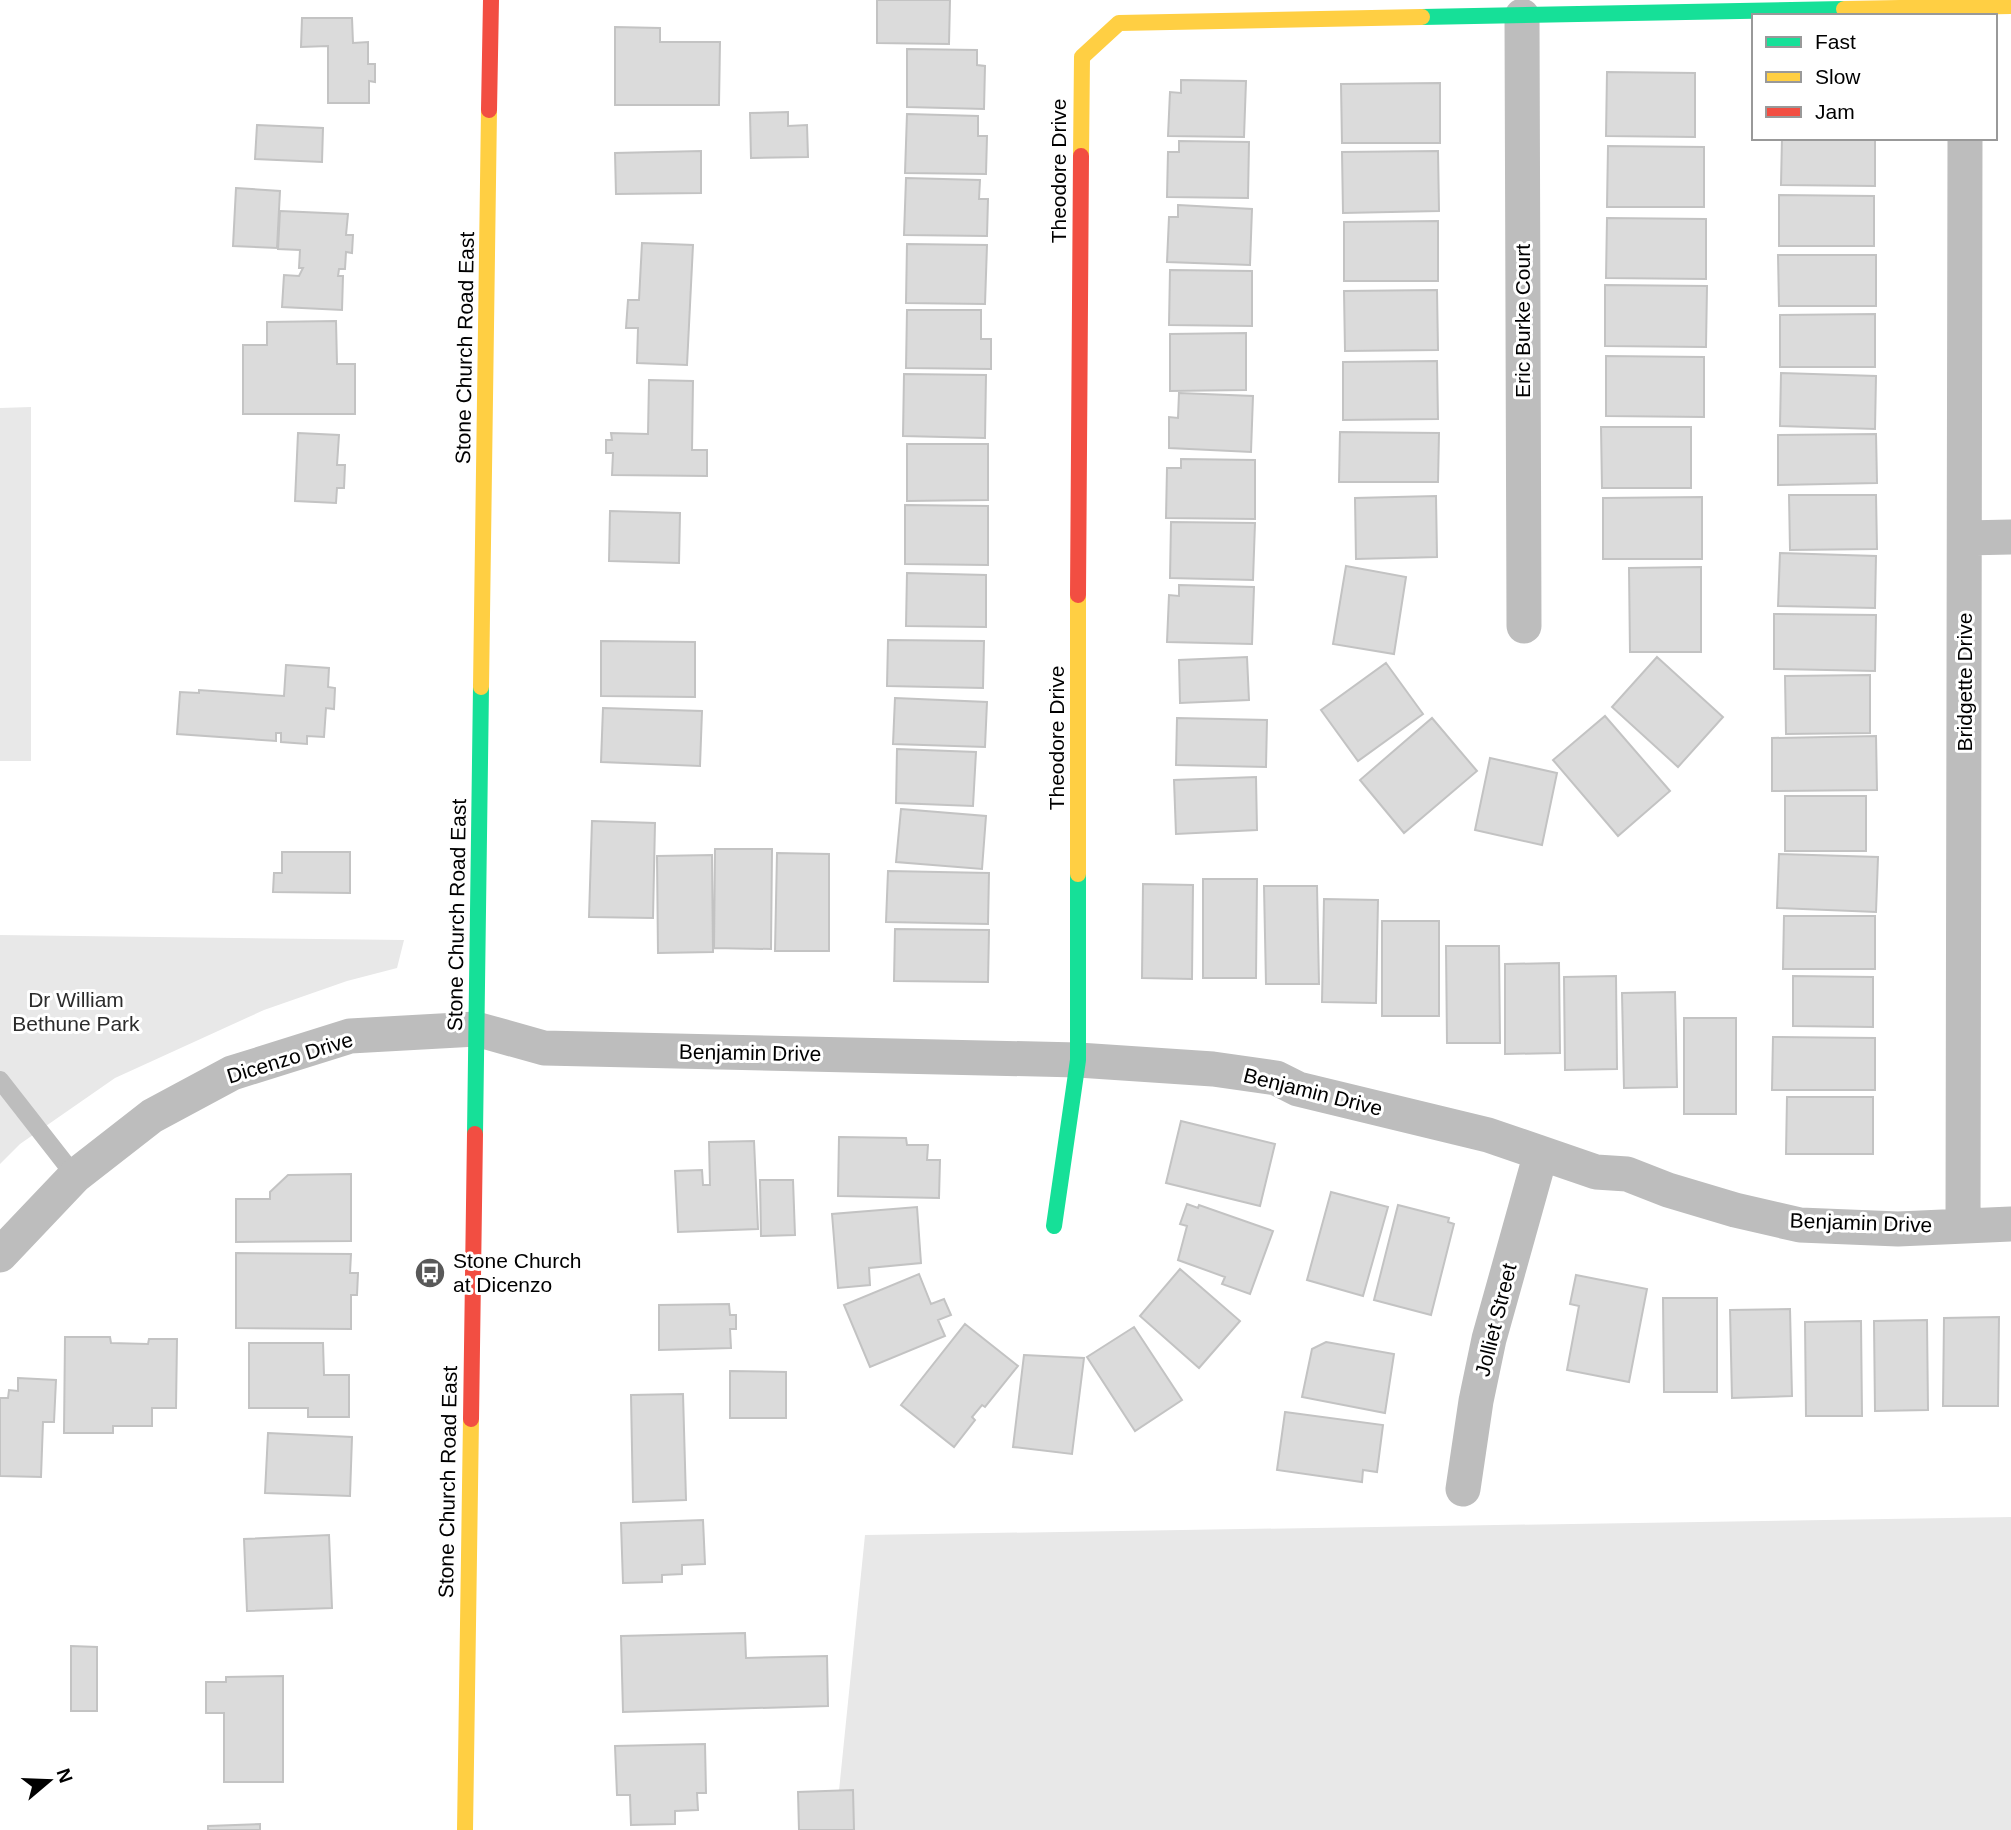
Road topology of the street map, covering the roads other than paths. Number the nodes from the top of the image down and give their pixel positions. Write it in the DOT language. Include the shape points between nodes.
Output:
graph roads {
  1 [pos="491,0"];
  2 [pos="2011,6"];
  3 [pos="1965,12"];
  4 [pos="1522,16"];
  5 [pos="1965,140"];
  6 [pos="2011,537"];
  7 [pos="1965,538"];
  8 [pos="1524,626"];
  9 [pos="476,1030"];
  10 [pos="1077,1060"];
  11 [pos="0,1080"];
  12 [pos="1541,1153"];
  13 [pos="75,1176"];
  14 [pos="2011,1224"];
  15 [pos="1054,1226"];
  16 [pos="1963,1226"];
  17 [pos="0,1255"];
  18 [pos="1462,1489"];
  19 [pos="465,1830"];
  1 -- 9 [label="street, Stone Church Road East"];
  2 -- 3 [label="street, Theodore Drive"];
  3 -- 4 [label="street, Theodore Drive"];
  4 -- 8 [label="street, Eric Burke Court"];
  4 -- 10 [label="street, Theodore Drive" via="1119,23 1082,57"];
  5 -- 7 [label="street, Bridgette Drive"];
  6 -- 7 [label="street"];
  7 -- 16 [label="street, Bridgette Drive"];
  9 -- 10 [label="street, Benjamin Drive" via="544,1048"];
  9 -- 13 [label="street, Dicenzo Drive" via="350,1036 232,1073 152,1116"];
  9 -- 19 [label="street, Stone Church Road East"];
  10 -- 12 [label="street, Benjamin Drive" via="1276,1078 1298,1089 1488,1135"];
  10 -- 15 [label="street, Theodore Drive"];
  11 -- 13 [label="lane"];
  12 -- 16 [label="street, Benjamin Drive" via="1596,1172 1627,1174 1735,1210 1800,1225"];
  12 -- 18 [label="street, Jolliet Street" via="1489,1339"];
  13 -- 17 [label="street, Dicenzo Drive"];
  14 -- 16 [label="street, Benjamin Drive"];
}
